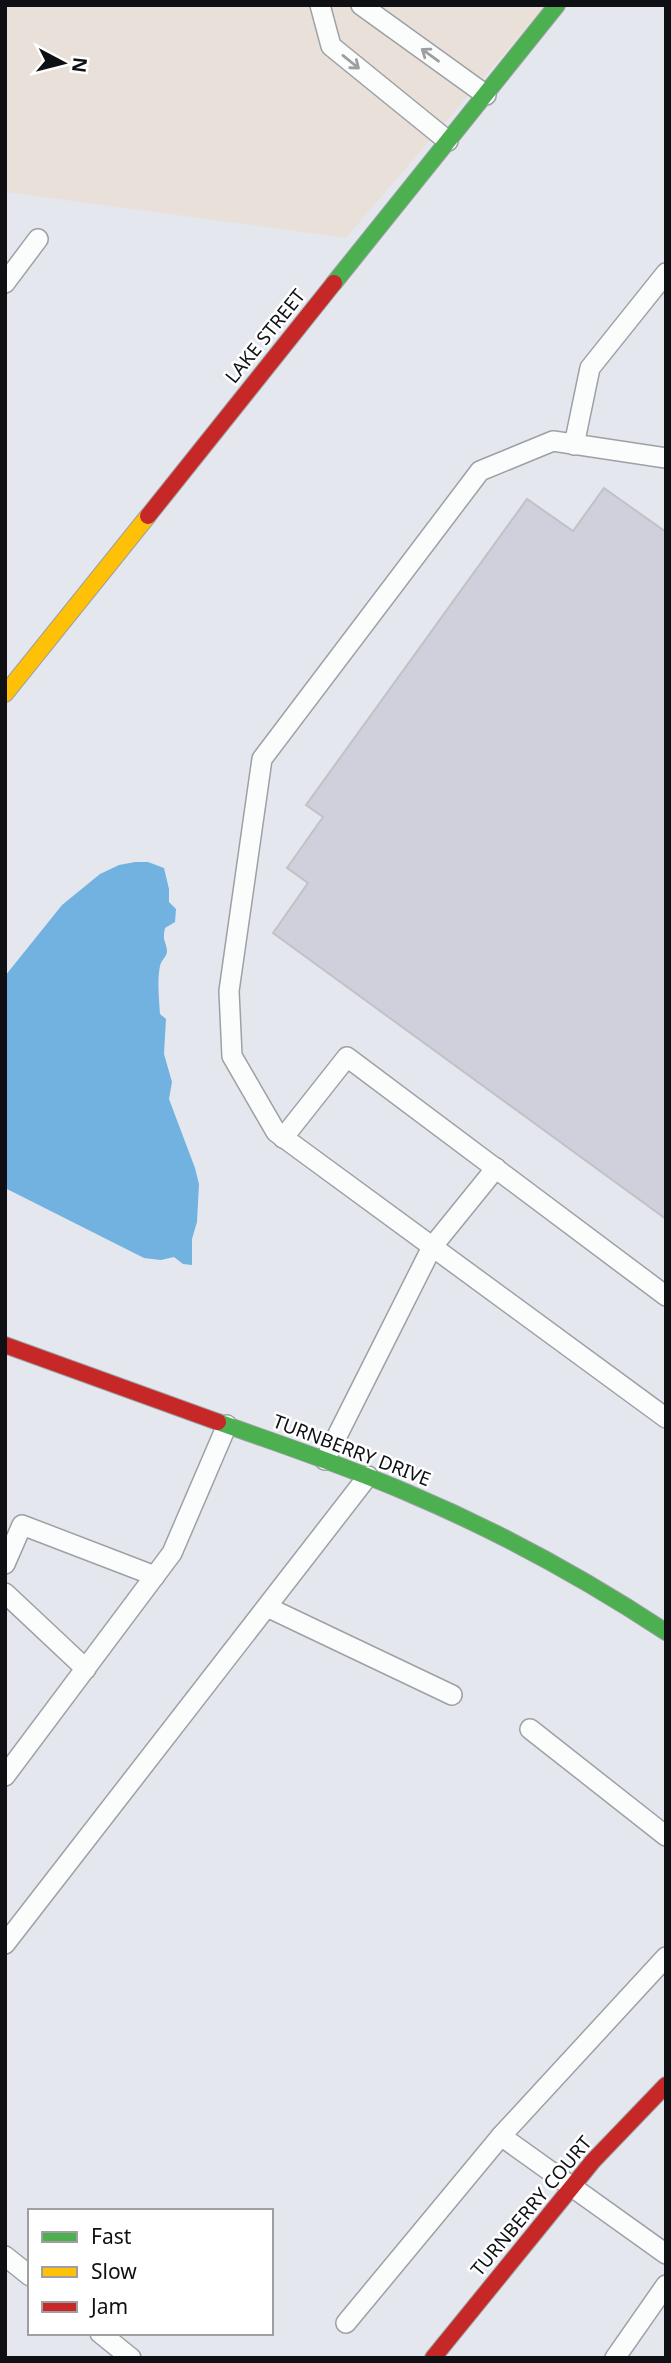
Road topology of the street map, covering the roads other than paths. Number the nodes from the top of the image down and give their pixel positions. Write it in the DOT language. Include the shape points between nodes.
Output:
graph roads {
  1 [pos="320,5"];
  2 [pos="361,5"];
  3 [pos="557,5"];
  4 [pos="486,94"];
  5 [pos="448,141"];
  6 [pos="38,239"];
  7 [pos="666,274"];
  8 [pos="5,283"];
  9 [pos="574,444"];
  10 [pos="666,458"];
  11 [pos="5,694"];
  12 [pos="283,1138"];
  13 [pos="496,1168"];
  14 [pos="432,1247"];
  15 [pos="666,1296"];
  16 [pos="5,1345"];
  17 [pos="666,1418"];
  18 [pos="227,1425"];
  19 [pos="325,1460"];
  20 [pos="368,1476"];
  21 [pos="5,1564"];
  22 [pos="155,1576"];
  23 [pos="5,1593"];
  24 [pos="267,1607"];
  25 [pos="666,1632"];
  26 [pos="86,1668"];
  27 [pos="452,1695"];
  28 [pos="530,1729"];
  29 [pos="5,1776"];
  30 [pos="666,1836"];
  31 [pos="5,1944"];
  32 [pos="666,1957"];
  33 [pos="666,2085"];
  34 [pos="501,2136"];
  35 [pos="573,2185"];
  36 [pos="666,2254"];
  37 [pos="5,2256"];
  38 [pos="28,2274"];
  39 [pos="666,2285"];
  40 [pos="346,2323"];
  41 [pos="102,2335"];
  42 [pos="131,2358"];
  43 [pos="433,2358"];
  44 [pos="615,2358"];
  1 -- 5 [label="lane, one-way" via="331,46"];
  4 -- 2 [label="lane, one-way"];
  3 -- 4 [label="street, LAKE STREET"];
  4 -- 5 [label="street, LAKE STREET"];
  5 -- 11 [label="street, LAKE STREET"];
  6 -- 8 [label="lane"];
  7 -- 9 [label="lane" via="590,368"];
  9 -- 10 [label="lane"];
  9 -- 12 [label="lane" via="553,442 480,471 262,759 229,1004 232,1056"];
  12 -- 13 [label="lane" via="347,1057"];
  12 -- 14 [label="lane"];
  13 -- 14 [label="lane"];
  13 -- 15 [label="lane"];
  14 -- 17 [label="lane"];
  14 -- 19 [label="lane"];
  16 -- 18 [label="street, TURNBERRY DRIVE"];
  18 -- 19 [label="street, TURNBERRY DRIVE"];
  18 -- 22 [label="lane" via="172,1553"];
  19 -- 20 [label="street, TURNBERRY DRIVE"];
  20 -- 24 [label="lane"];
  20 -- 25 [label="street, TURNBERRY DRIVE" via="519,1543"];
  21 -- 22 [label="lane" via="22,1524"];
  22 -- 26 [label="lane"];
  23 -- 26 [label="lane"];
  24 -- 27 [label="lane"];
  24 -- 31 [label="lane"];
  26 -- 29 [label="lane"];
  28 -- 30 [label="lane"];
  32 -- 34 [label="lane"];
  33 -- 35 [label="street, TURNBERRY COURT"];
  34 -- 35 [label="lane"];
  34 -- 40 [label="lane"];
  35 -- 36 [label="lane"];
  35 -- 43 [label="street, TURNBERRY COURT"];
  37 -- 38 [label="lane"];
  39 -- 44 [label="lane"];
  41 -- 42 [label="lane"];
}
